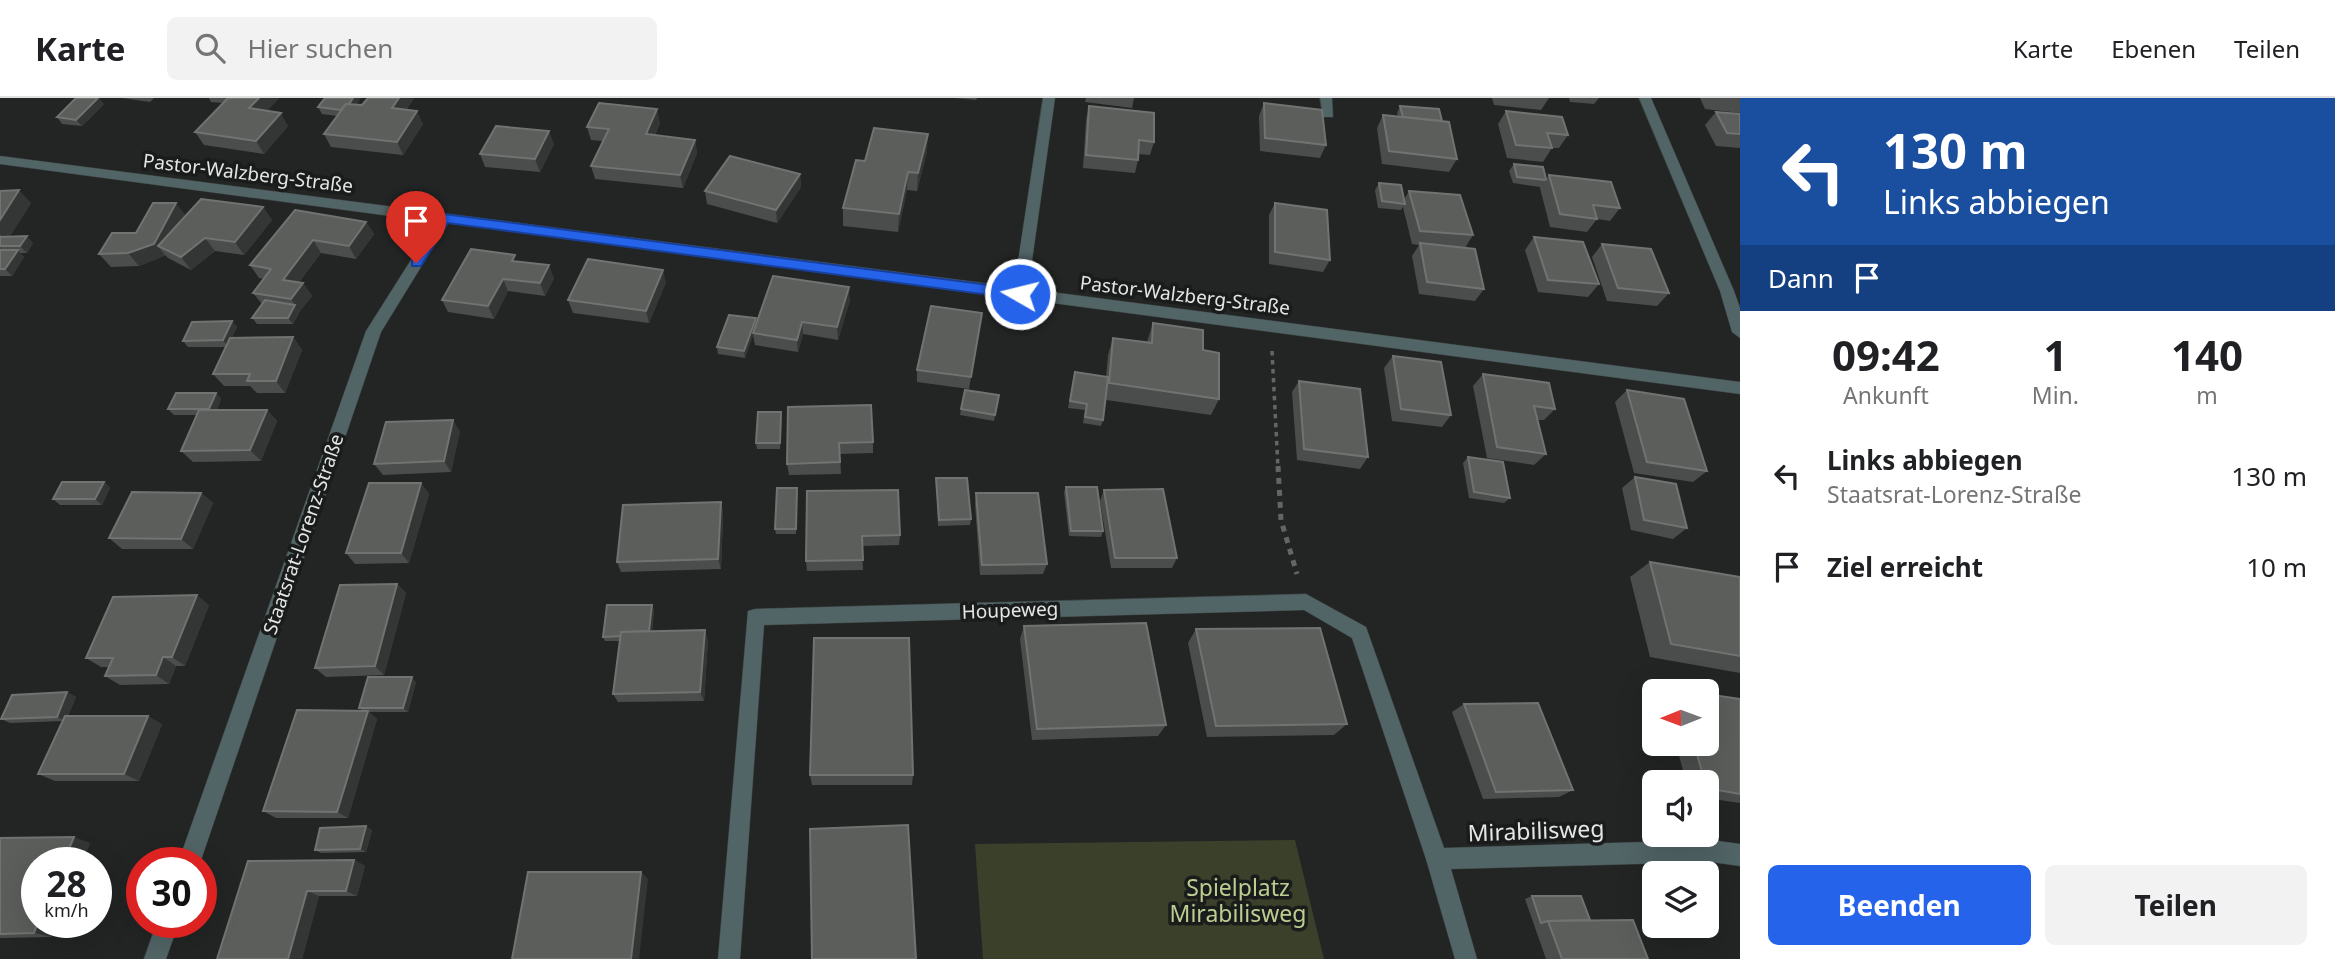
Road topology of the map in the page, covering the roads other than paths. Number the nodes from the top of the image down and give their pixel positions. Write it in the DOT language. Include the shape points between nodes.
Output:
graph roads {
  1 [pos="1049,98"];
  2 [pos="1325,98"];
  3 [pos="1645,98"];
  4 [pos="1328,114"];
  5 [pos="0,160"];
  6 [pos="444,218"];
  7 [pos="1020,294"];
  8 [pos="1740,332"];
  9 [pos="1740,388"];
  10 [pos="195,847"];
  11 [pos="1740,855"];
  12 [pos="1437,859"];
  13 [pos="162,938"];
  14 [pos="155,959"];
  15 [pos="729,959"];
  16 [pos="1466,959"];
  1 -- 7 [label="street"];
  2 -- 4 [label="street"];
  3 -- 8 [label="street"];
  5 -- 6 [label="street, Pastor-Walzberg-Straße"];
  6 -- 7 [label="street, Pastor-Walzberg-Straße"];
  6 -- 10 [label="street, Staatsrat-Lorenz-Straße" via="374,331"];
  7 -- 9 [label="street, Pastor-Walzberg-Straße"];
  11 -- 12 [label="street, Mirabilisweg" via="1711,851"];
  12 -- 15 [label="street, Houpeweg" via="1359,632 1306,602 755,617"];
  12 -- 16 [label="street"];
  13 -- 14 [label="street"];
}
